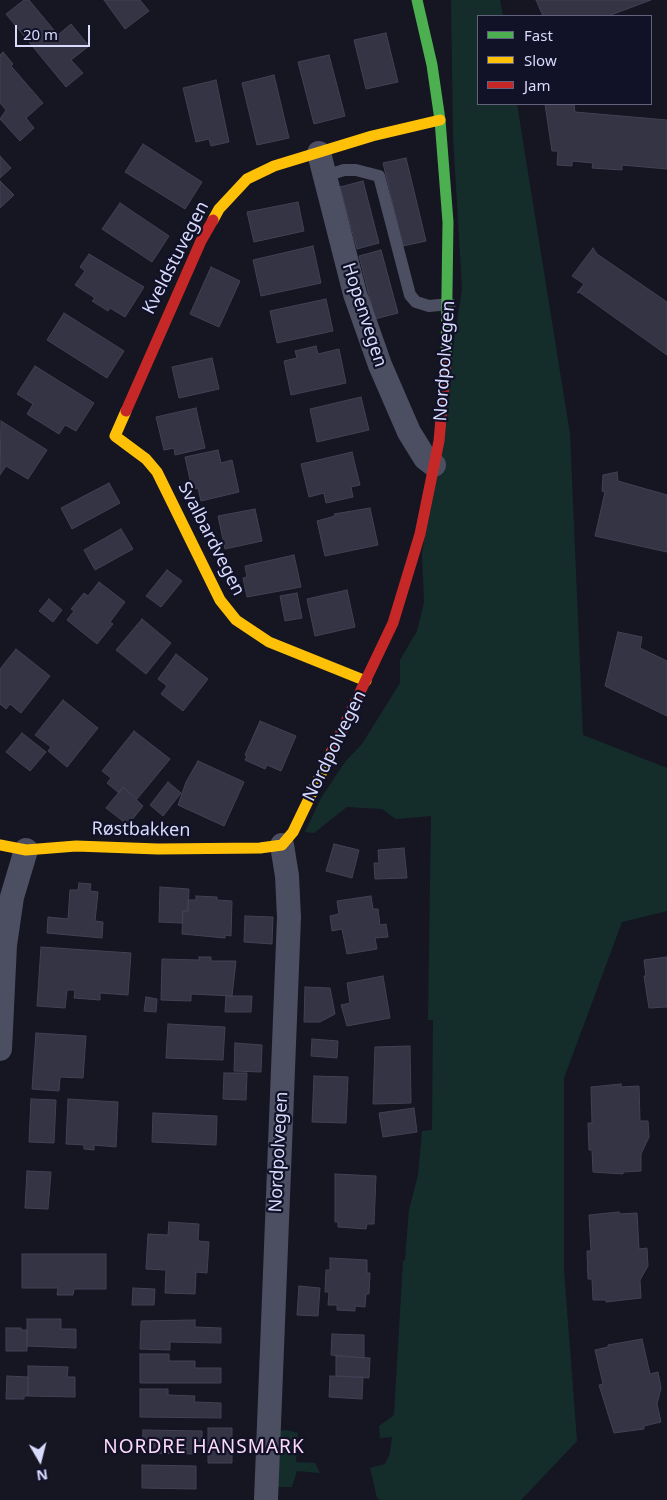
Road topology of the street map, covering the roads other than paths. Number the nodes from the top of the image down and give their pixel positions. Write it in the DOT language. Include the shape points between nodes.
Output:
graph roads {
  1 [pos="417,0"];
  2 [pos="440,120"];
  3 [pos="319,153"];
  4 [pos="325,176"];
  5 [pos="450,304"];
  6 [pos="115,436"];
  7 [pos="434,466"];
  8 [pos="366,681"];
  9 [pos="0,845"];
  10 [pos="282,845"];
  11 [pos="26,850"];
  12 [pos="0,1049"];
  13 [pos="266,1500"];
  1 -- 2 [label="street, Nordpolvegen"];
  2 -- 3 [label="street, Kveldstuvegen"];
  2 -- 5 [label="street, Nordpolvegen"];
  3 -- 4 [label="street, Hopenvegen"];
  3 -- 6 [label="street, Kveldstuvegen" via="274,166 254,176 236,189 219,209 178,290"];
  4 -- 5 [label="lane" via="356,170 379,176 410,295 416,302 429,306"];
  4 -- 7 [label="street, Hopenvegen" via="354,294 380,365 409,432 425,458"];
  5 -- 7 [label="street, Nordpolvegen" via="444,397"];
  6 -- 8 [label="street, Svalbardvegen" via="146,459 157,472 220,600 236,620 269,642"];
  7 -- 8 [label="street, Nordpolvegen" via="410,570 393,623"];
  8 -- 10 [label="street, Nordpolvegen" via="293,832"];
  9 -- 11 [label="street, Røstbakken"];
  10 -- 11 [label="street, Røstbakken" via="183,849 76,846"];
  10 -- 13 [label="street, Nordpolvegen" via="289,917"];
  11 -- 12 [label="street" via="12,897 4,946"];
}
